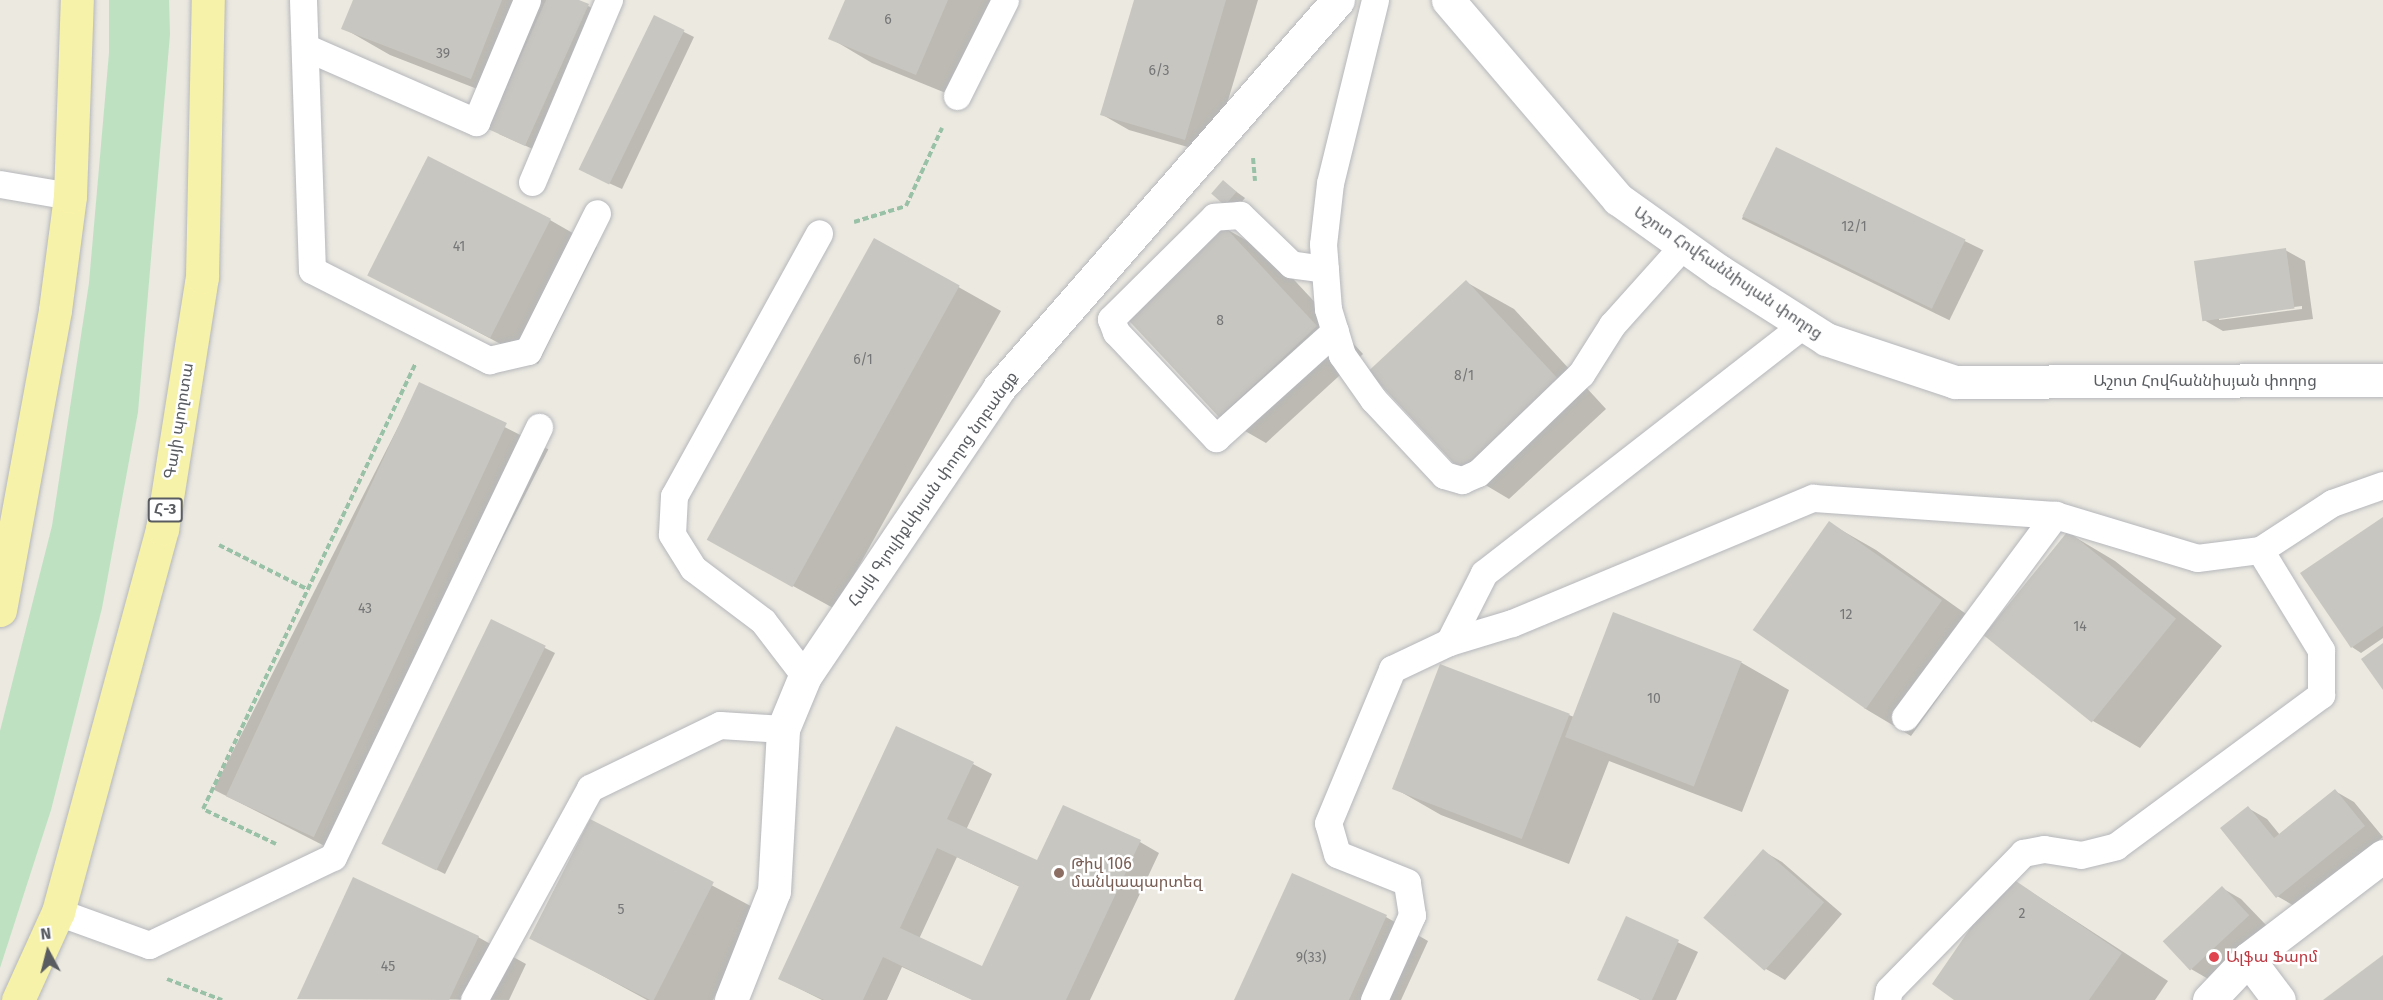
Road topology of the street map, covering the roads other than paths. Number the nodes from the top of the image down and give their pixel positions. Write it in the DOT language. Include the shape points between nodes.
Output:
graph roads {
  1 [pos="77,0"];
  2 [pos="208,0"];
  3 [pos="303,0"];
  4 [pos="526,0"];
  5 [pos="609,0"];
  6 [pos="1005,0"];
  7 [pos="1338,0"];
  8 [pos="1375,0"];
  9 [pos="1448,0"];
  10 [pos="305,47"];
  11 [pos="957,96"];
  12 [pos="532,182"];
  13 [pos="0,184"];
  14 [pos="70,196"];
  15 [pos="597,213"];
  16 [pos="819,233"];
  17 [pos="1683,246"];
  18 [pos="1325,269"];
  19 [pos="1803,325"];
  20 [pos="1335,331"];
  21 [pos="2383,380"];
  22 [pos="539,427"];
  23 [pos="2383,485"];
  24 [pos="2055,515"];
  25 [pos="2260,550"];
  26 [pos="0,610"];
  27 [pos="1449,642"];
  28 [pos="805,676"];
  29 [pos="1905,717"];
  30 [pos="783,729"];
  31 [pos="2383,856"];
  32 [pos="58,912"];
  33 [pos="2248,959"];
  34 [pos="18,1000"];
  35 [pos="474,1000"];
  36 [pos="731,1000"];
  37 [pos="1374,1000"];
  38 [pos="1887,1000"];
  39 [pos="2209,1000"];
  40 [pos="2279,1000"];
  1 -- 14 [label="main road"];
  2 -- 32 [label="main road, Գայի պողոտա / Հ-3" via="202,277 162,529"];
  3 -- 10 [label="lane"];
  4 -- 10 [label="lane" via="476,122"];
  5 -- 12 [label="lane"];
  6 -- 11 [label="lane"];
  7 -- 28 [label="street, Հայկ Գյուլիքևխյան փողոց նրբանցք" via="999,388"];
  8 -- 18 [label="lane" via="1330,183 1323,244"];
  9 -- 17 [label="street, Աշոտ Հովհաննիսյան փողոց" via="1618,199"];
  10 -- 15 [label="lane" via="312,270 489,360 528,351"];
  13 -- 14 [label="lane"];
  14 -- 26 [label="main road" via="55,310"];
  16 -- 28 [label="lane" via="674,496 672,534 693,568 763,621"];
  17 -- 19 [label="street, Աշոտ Հովհաննիսյան փողոց"];
  17 -- 20 [label="lane" via="1612,325 1581,374 1478,473 1462,480 1444,476 1373,399 1342,355"];
  18 -- 20 [label="lane" via="1328,309"];
  18 -- 20 [label="lane" via="1291,264 1240,215 1214,217 1111,319 1116,332 1216,438"];
  19 -- 21 [label="street, Աշոտ Հովհաննիսյան փողոց" via="1826,339 1955,382"];
  19 -- 27 [label="lane" via="1484,573"];
  22 -- 32 [label="lane" via="333,857 149,945"];
  23 -- 25 [label="lane" via="2332,503"];
  24 -- 25 [label="lane" via="2197,558"];
  24 -- 27 [label="lane" via="1813,498 1512,623"];
  24 -- 29 [label="lane"];
  25 -- 38 [label="lane" via="2321,650 2321,696 2116,846 2081,855 2044,849 2023,853 1889,990"];
  27 -- 37 [label="lane" via="1392,669 1328,822 1337,854 1407,882 1413,915"];
  28 -- 30 [label="street, Հայկ Գյուլիքևխյան փողոց նրբանցք"];
  30 -- 35 [label="lane" via="720,725 590,788"];
  30 -- 36 [label="street, Հայկ Գյուլիքևխյան փողոց նրբանցք" via="774,891"];
  31 -- 33 [label="street"];
  32 -- 34 [label="main road, Գայի պողոտա / Հ-3"];
  33 -- 39 [label="street"];
  33 -- 40 [label="street"];
}
